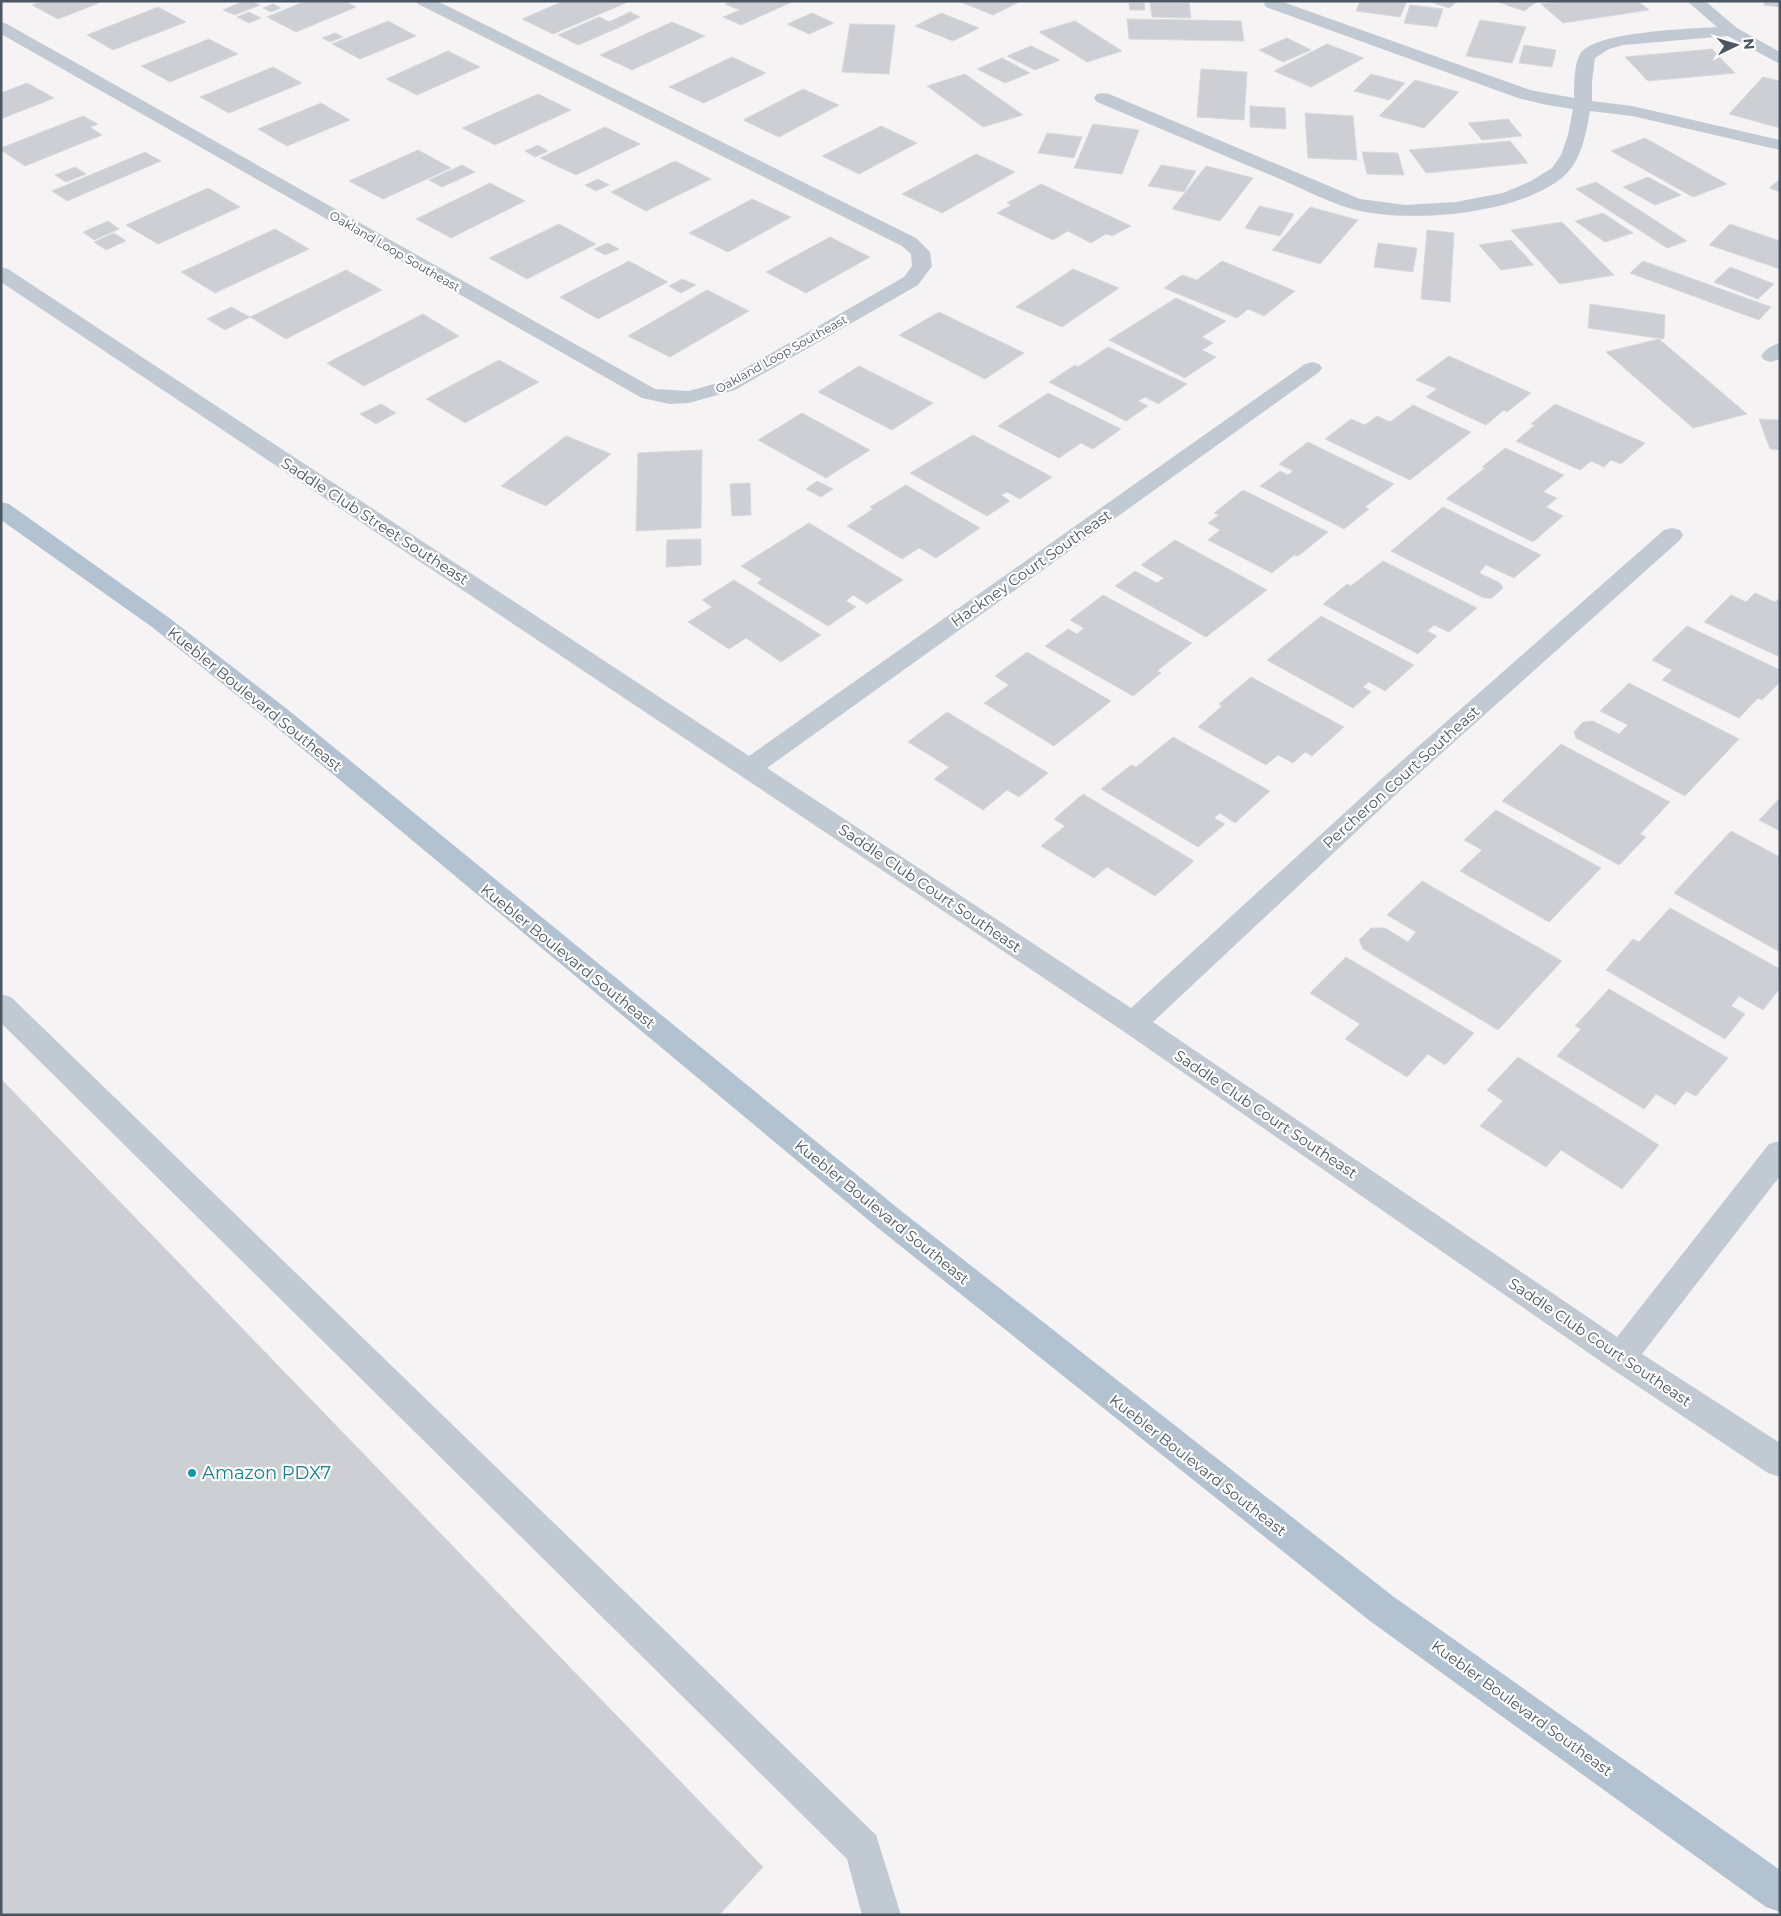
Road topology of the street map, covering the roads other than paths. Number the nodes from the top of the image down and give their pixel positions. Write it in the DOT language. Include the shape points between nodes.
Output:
graph roads {
  1 [pos="424,1"];
  2 [pos="1695,1"];
  3 [pos="1272,4"];
  4 [pos="1,27"];
  5 [pos="1731,31"];
  6 [pos="1780,59"];
  7 [pos="1102,98"];
  8 [pos="1583,104"];
  9 [pos="1780,145"];
  10 [pos="1,273"];
  11 [pos="1312,368"];
  12 [pos="1,509"];
  13 [pos="1672,535"];
  14 [pos="750,768"];
  15 [pos="1,1005"];
  16 [pos="1133,1023"];
  17 [pos="1780,1153"];
  18 [pos="1620,1357"];
  19 [pos="1780,1462"];
  20 [pos="1780,1893"];
  21 [pos="882,1915"];
  1 -- 4 [label="street, Oakland Loop Southeast" via="909,242 920,252 922,266 911,282 728,386 695,397 672,399 648,394"];
  2 -- 5 [label="street"];
  3 -- 8 [label="street" via="1524,94"];
  5 -- 6 [label="street"];
  5 -- 8 [label="street" via="1607,43 1587,56"];
  7 -- 8 [label="street" via="1356,204 1405,211 1477,205 1537,185 1558,172 1570,156"];
  8 -- 9 [label="street" via="1632,111"];
  10 -- 14 [label="street, Saddle Club Street Southeast"];
  11 -- 14 [label="street, Hackney Court Southeast"];
  12 -- 20 [label="main road, Kuebler Boulevard Southeast" via="160,622 278,715 881,1213 1382,1609"];
  13 -- 16 [label="street, Percheron Court Southeast" via="1396,780"];
  14 -- 16 [label="street, Saddle Club Court Southeast"];
  15 -- 21 [label="street" via="863,1848"];
  16 -- 18 [label="street, Saddle Club Court Southeast"];
  17 -- 18 [label="street"];
  18 -- 19 [label="street, Saddle Club Court Southeast"];
}
